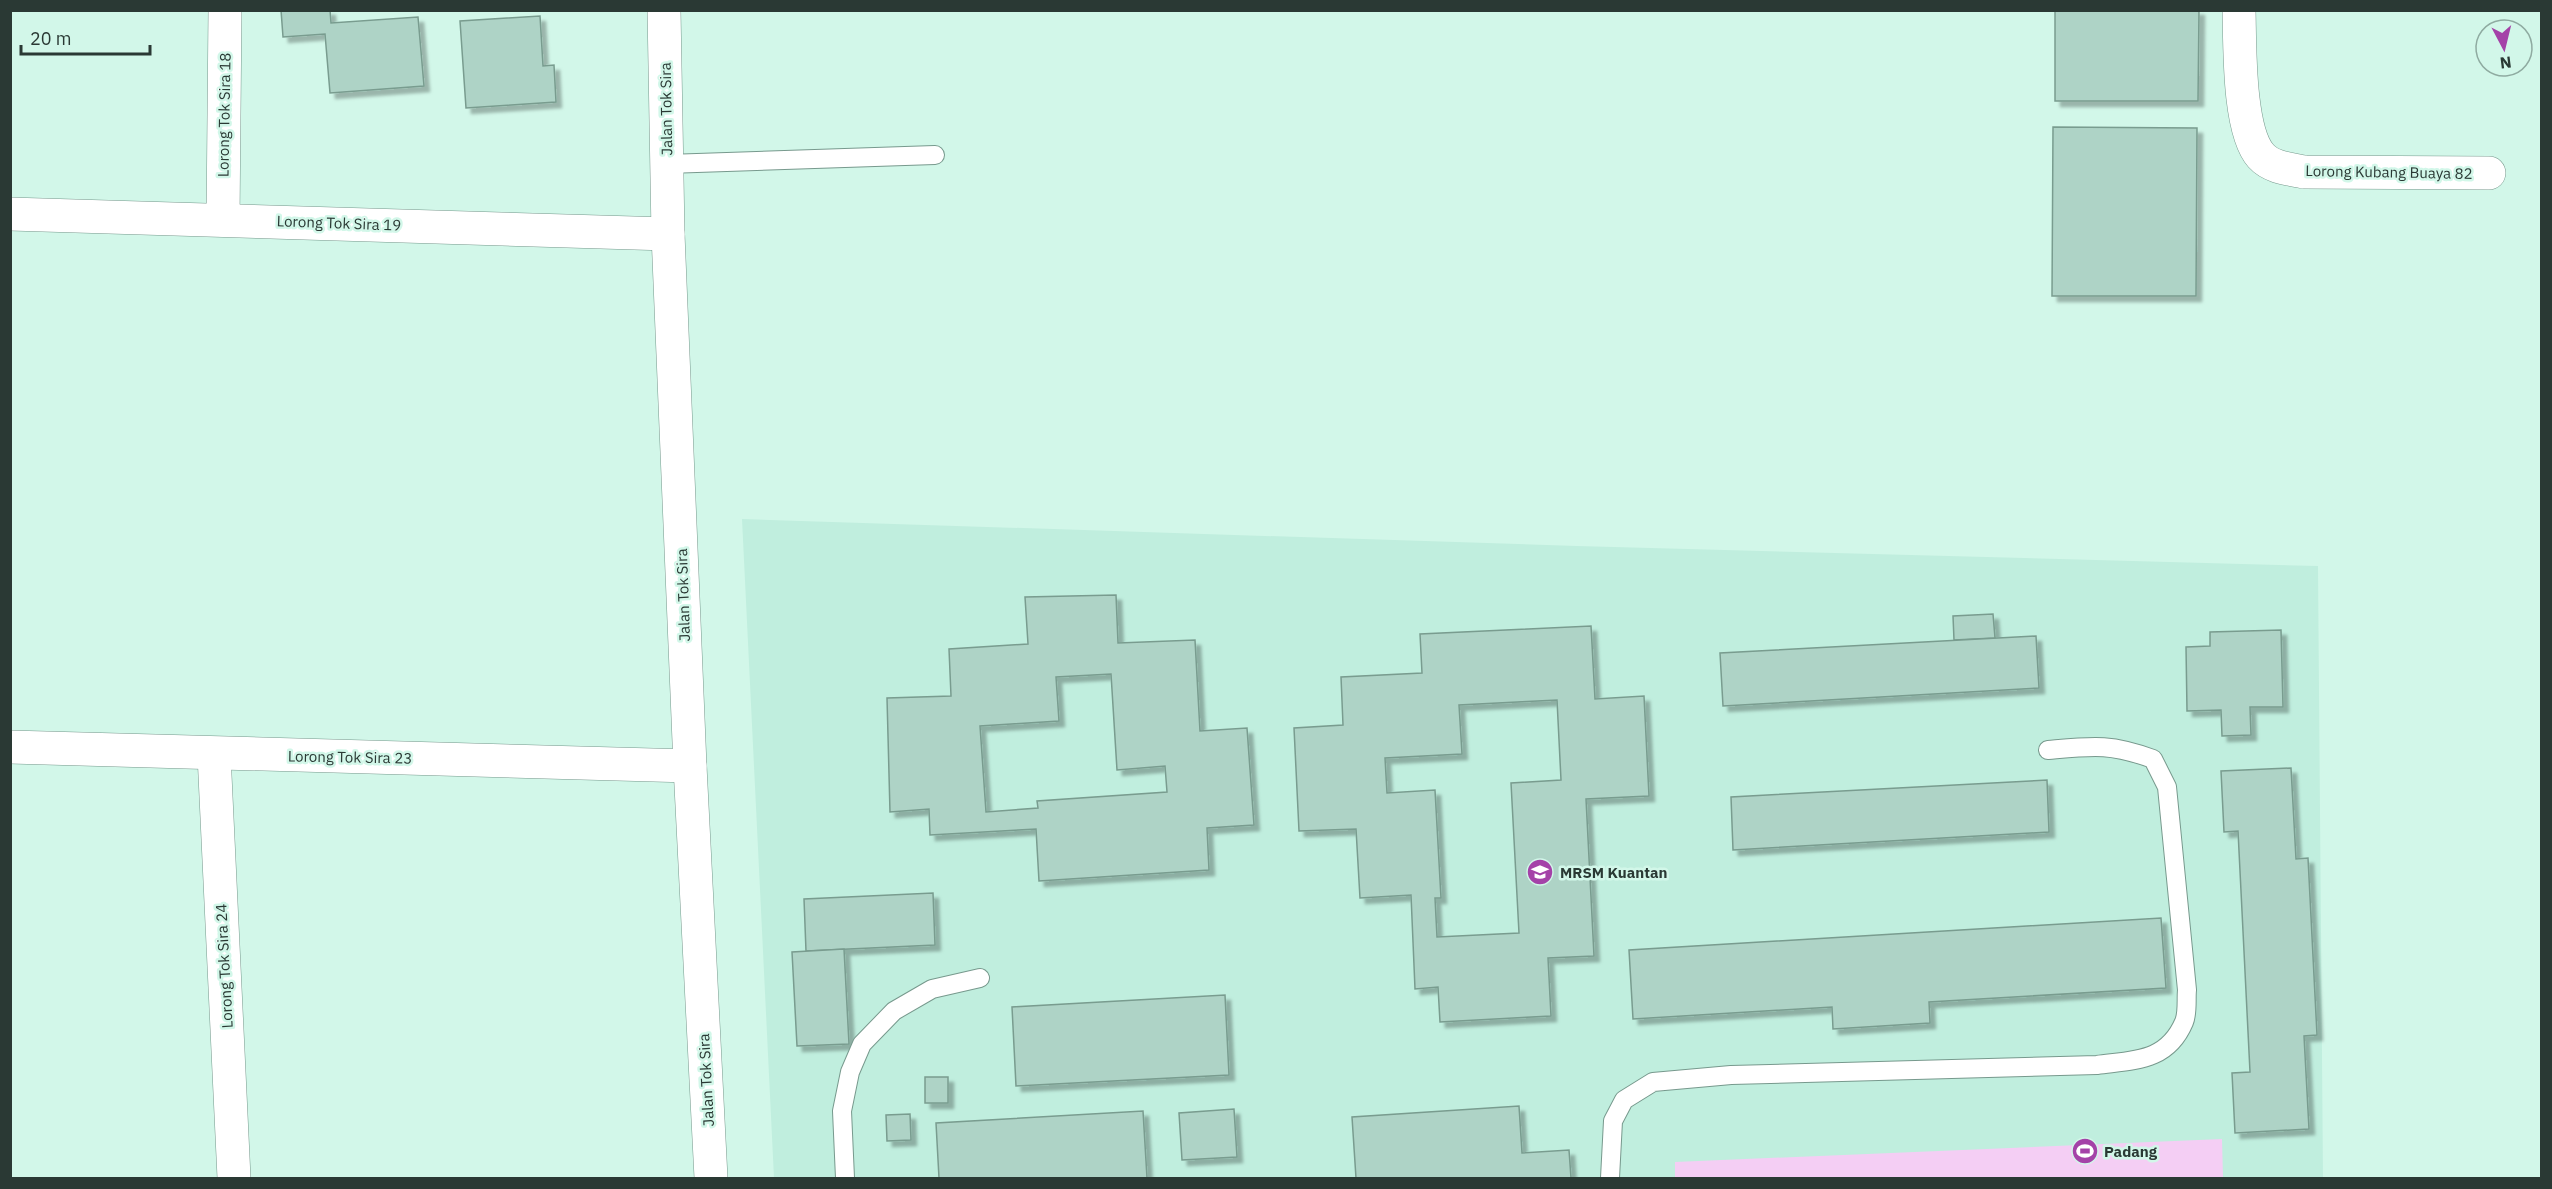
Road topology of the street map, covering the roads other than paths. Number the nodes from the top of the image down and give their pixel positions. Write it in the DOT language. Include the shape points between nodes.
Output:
graph roads {
  1 [pos="225,10"];
  2 [pos="664,10"];
  3 [pos="2240,10"];
  4 [pos="935,154"];
  5 [pos="667,164"];
  6 [pos="2488,173"];
  7 [pos="10,214"];
  8 [pos="223,220"];
  9 [pos="668,234"];
  10 [pos="10,747"];
  11 [pos="2048,750"];
  12 [pos="214,754"];
  13 [pos="690,766"];
  14 [pos="980,978"];
  15 [pos="234,1179"];
  16 [pos="711,1179"];
  17 [pos="845,1179"];
  18 [pos="1610,1179"];
  1 -- 8 [label="street, Lorong Tok Sira 18"];
  2 -- 5 [label="street, Jalan Tok Sira"];
  3 -- 6 [label="street, Lorong Kubang Buaya 82" via="2243,93 2252,138 2262,157 2279,167 2304,172"];
  4 -- 5 [label="lane"];
  5 -- 9 [label="street, Jalan Tok Sira"];
  7 -- 8 [label="street, Lorong Tok Sira 19"];
  8 -- 9 [label="street, Lorong Tok Sira 19"];
  9 -- 13 [label="street, Jalan Tok Sira"];
  10 -- 12 [label="street, Lorong Tok Sira 23"];
  11 -- 18 [label="lane" via="2105,745 2130,750 2153,759 2167,787 2187,990 2185,1021 2169,1048 2141,1059 2097,1065 1731,1075 1653,1082 1624,1100 1613,1121"];
  12 -- 13 [label="street, Lorong Tok Sira 23"];
  12 -- 15 [label="street, Lorong Tok Sira 24"];
  13 -- 16 [label="street, Jalan Tok Sira"];
  14 -- 17 [label="lane" via="932,989 894,1011 862,1044 850,1072 842,1112"];
}
